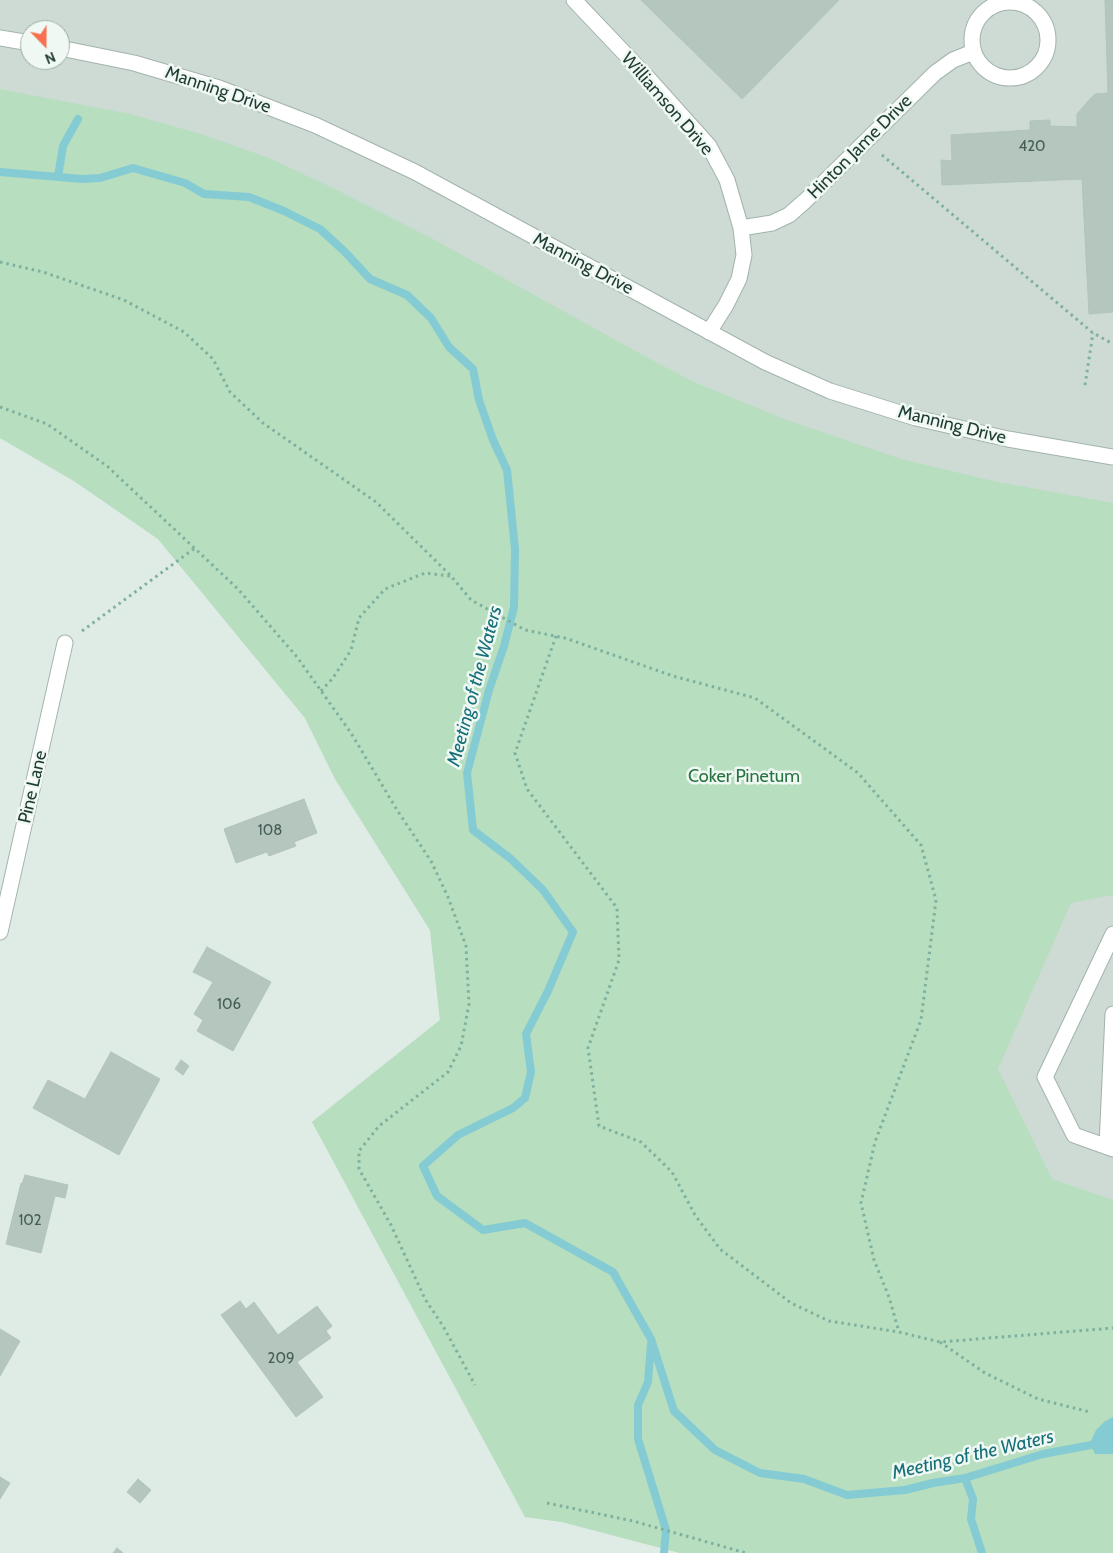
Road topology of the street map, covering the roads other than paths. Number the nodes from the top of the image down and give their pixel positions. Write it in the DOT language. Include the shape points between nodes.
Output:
graph roads {
  1 [pos="574,0"];
  2 [pos="0,38"];
  3 [pos="20,41"];
  4 [pos="70,50"];
  5 [pos="973,52"];
  6 [pos="741,228"];
  7 [pos="709,332"];
  8 [pos="1113,457"];
  9 [pos="65,643"];
  10 [pos="0,932"];
  11 [pos="1113,934"];
  12 [pos="1113,1014"];
  13 [pos="1110,1148"];
  1 -- 6 [label="street, Williamson Drive" via="708,146 727,180"];
  2 -- 3 [label="street"];
  4 -- 7 [label="street, Manning Drive" via="134,63 219,88 315,125 415,172"];
  5 -- 5 [label="street" via="979,63 999,77 1024,76 1035,69 1046,54 1049,36 1046,24 1028,5 1016,1 1002,2 981,15 974,26"];
  5 -- 6 [label="street, Hinton Jame Drive" via="953,60 935,73 789,215 772,223"];
  6 -- 7 [label="street, Williamson Drive" via="744,255 739,279"];
  7 -- 8 [label="street, Manning Drive" via="830,391 916,418 1008,440"];
  9 -- 10 [label="street, Pine Lane"];
  11 -- 13 [label="street" via="1045,1077 1074,1135"];
  12 -- 13 [label="street"];
}
